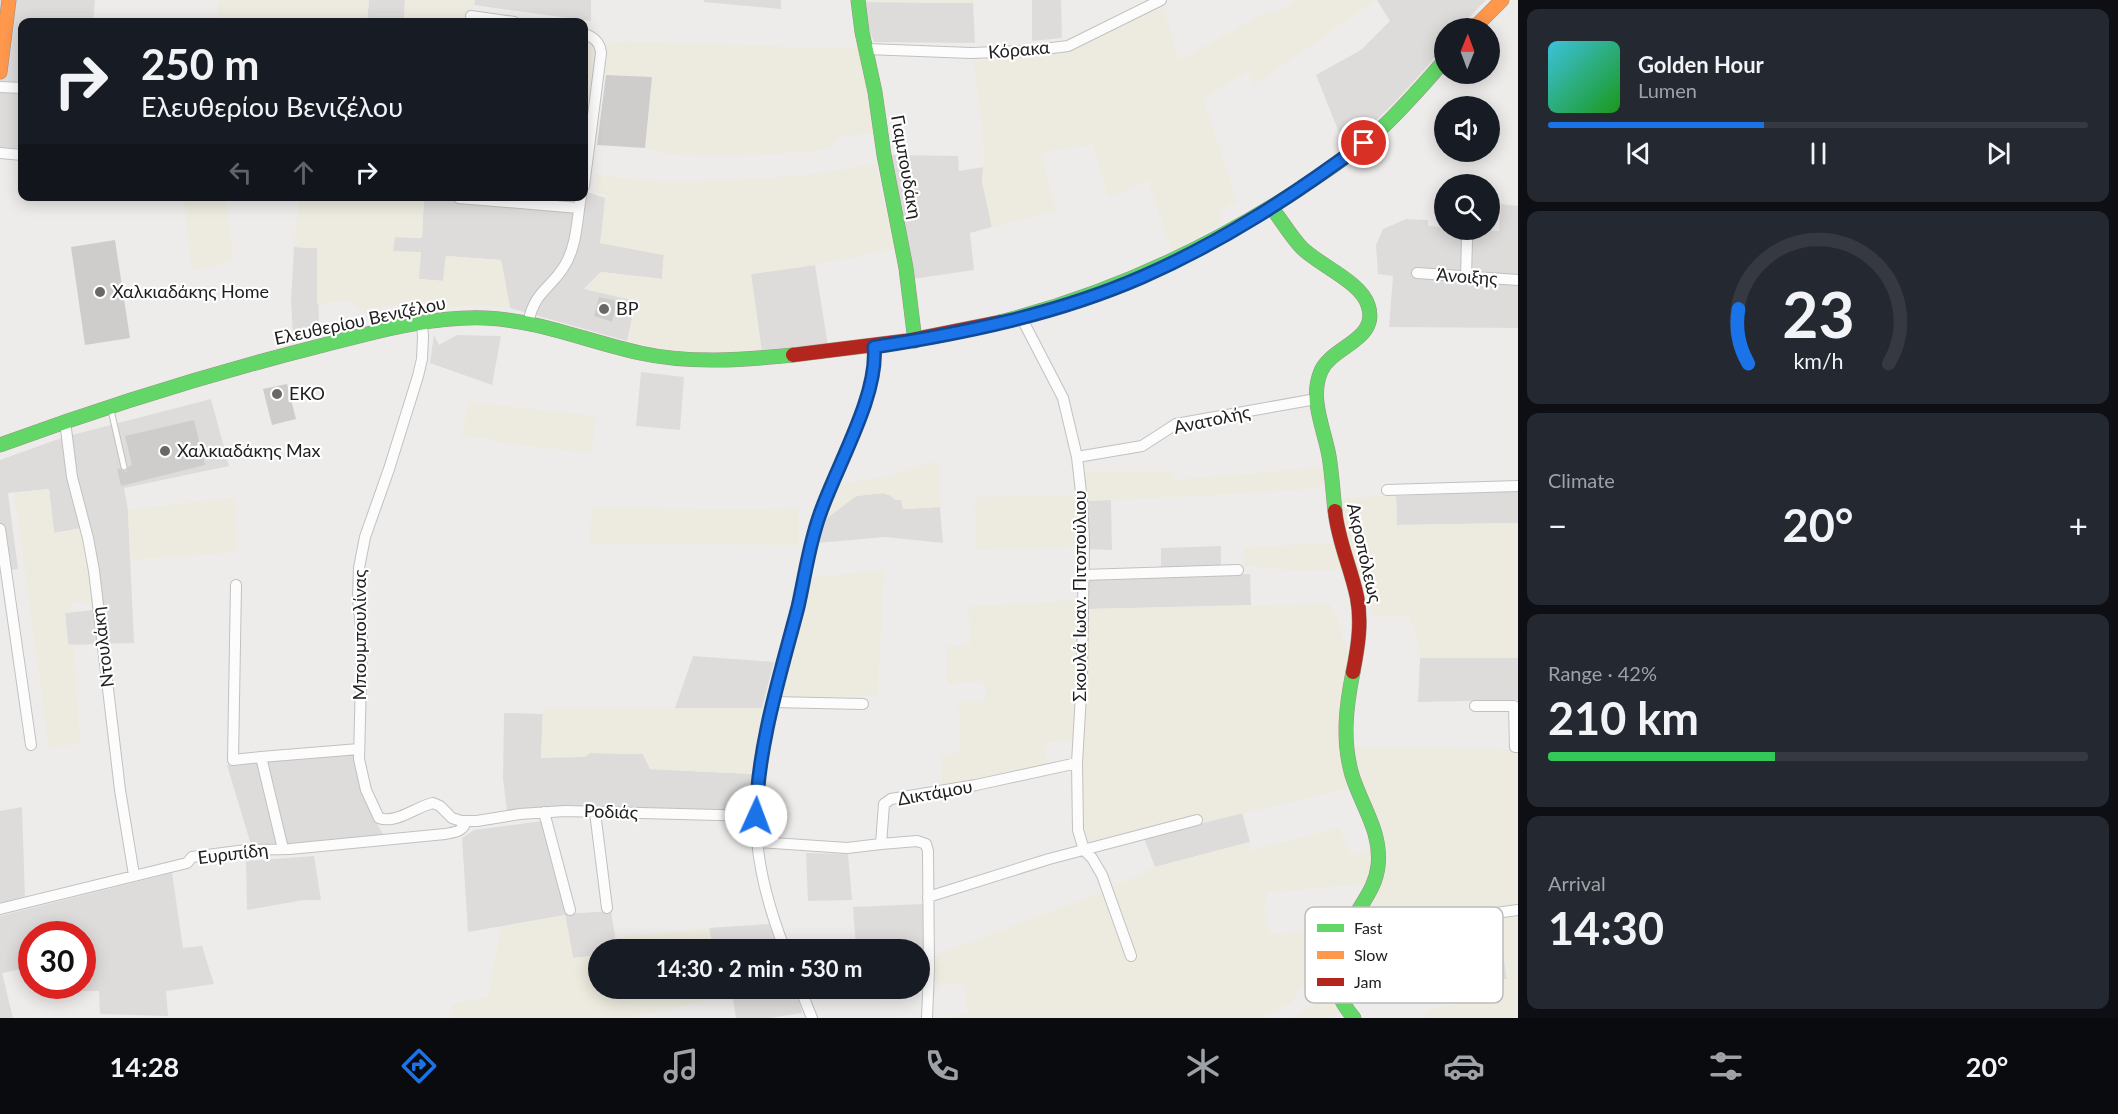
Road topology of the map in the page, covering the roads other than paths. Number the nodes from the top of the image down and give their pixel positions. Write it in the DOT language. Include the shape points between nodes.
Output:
graph roads {
  1 [pos="9,0"];
  2 [pos="858,0"];
  3 [pos="1161,0"];
  4 [pos="1502,0"];
  5 [pos="471,16"];
  6 [pos="485,18"];
  7 [pos="1484,18"];
  8 [pos="588,36"];
  9 [pos="867,49"];
  10 [pos="0,72"];
  11 [pos="1434,72"];
  12 [pos="0,87"];
  13 [pos="18,88"];
  14 [pos="588,134"];
  15 [pos="0,153"];
  16 [pos="18,155"];
  17 [pos="495,201"];
  18 [pos="580,201"];
  19 [pos="579,208"];
  20 [pos="1272,208"];
  21 [pos="1467,240"];
  22 [pos="1417,273"];
  23 [pos="1466,276"];
  24 [pos="1518,280"];
  25 [pos="1021,318"];
  26 [pos="528,323"];
  27 [pos="422,324"];
  28 [pos="915,341"];
  29 [pos="874,347"];
  30 [pos="1316,399"];
  31 [pos="110,406"];
  32 [pos="65,421"];
  33 [pos="0,445"];
  34 [pos="1077,457"];
  35 [pos="124,467"];
  36 [pos="1518,486"];
  37 [pos="1387,490"];
  38 [pos="0,529"];
  39 [pos="1238,570"];
  40 [pos="1083,575"];
  41 [pos="236,585"];
  42 [pos="772,702"];
  43 [pos="862,704"];
  44 [pos="1475,706"];
  45 [pos="31,745"];
  46 [pos="1518,747"];
  47 [pos="359,748"];
  48 [pos="261,757"];
  49 [pos="1077,764"];
  50 [pos="544,812"];
  51 [pos="595,812"];
  52 [pos="756,816"];
  53 [pos="1197,820"];
  54 [pos="466,821"];
  55 [pos="757,842"];
  56 [pos="881,844"];
  57 [pos="283,849"];
  58 [pos="1084,850"];
  59 [pos="134,875"];
  60 [pos="928,897"];
  61 [pos="1361,907"];
  62 [pos="607,908"];
  63 [pos="0,909"];
  64 [pos="570,910"];
  65 [pos="1518,910"];
  66 [pos="1503,912"];
  67 [pos="781,939"];
  68 [pos="1131,956"];
  69 [pos="804,999"];
  70 [pos="1343,1003"];
  71 [pos="812,1018"];
  72 [pos="927,1018"];
  73 [pos="1354,1018"];
  1 -- 10 [label="main road"];
  2 -- 9 [label="main road, Γιαμπουδάκη"];
  3 -- 9 [label="street, Κόρακα" via="1068,45 971,53"];
  4 -- 7 [label="main road"];
  5 -- 6 [label="street"];
  8 -- 14 [label="street" via="596,39 600,48"];
  9 -- 28 [label="main road, Γιαμπουδάκη"];
  11 -- 20 [label="main road, Ελευθερίου Βενιζέλου" via="1376,134"];
  12 -- 13 [label="street"];
  15 -- 16 [label="street"];
  17 -- 19 [label="street"];
  18 -- 19 [label="street"];
  19 -- 26 [label="street" via="568,260 535,300"];
  20 -- 25 [label="main road, Ελευθερίου Βενιζέλου" via="1143,276"];
  20 -- 30 [label="main road, Ακροπόλεως" via="1302,247 1362,294 1369,306 1369,318 1359,339 1325,363"];
  21 -- 23 [label="street"];
  22 -- 23 [label="street, Άνοιξης"];
  23 -- 24 [label="street, Άνοιξης"];
  25 -- 28 [label="main road, Ελευθερίου Βενιζέλου"];
  25 -- 34 [label="street, Σκουλά Ιωαν. Πιτοπούλιου" via="1061,394"];
  26 -- 27 [label="main road, Ελευθερίου Βενιζέλου" via="477,318"];
  26 -- 29 [label="main road, Ελευθερίου Βενιζέλου" via="671,358 752,359"];
  27 -- 31 [label="main road, Ελευθερίου Βενιζέλου" via="216,373"];
  27 -- 47 [label="street, Μπουμπουλίνας" via="418,376 361,554"];
  28 -- 29 [label="main road, Ελευθερίου Βενιζέλου"];
  29 -- 42 [label="street" via="871,384 816,526"];
  30 -- 34 [label="street, Ανατολής" via="1176,424 1142,446"];
  30 -- 61 [label="main road, Ακροπόλεως" via="1330,464 1340,542 1358,602 1360,623 1346,746 1379,844 1374,884"];
  31 -- 32 [label="main road, Ελευθερίου Βενιζέλου"];
  31 -- 35 [label="lane"];
  32 -- 33 [label="main road, Ελευθερίου Βενιζέλου"];
  32 -- 59 [label="street, Ντουλάκη" via="72,477 94,572"];
  34 -- 40 [label="street, Σκουλά Ιωαν. Πιτοπούλιου"];
  36 -- 37 [label="street"];
  38 -- 45 [label="street"];
  39 -- 40 [label="street"];
  40 -- 49 [label="street, Σκουλά Ιωαν. Πιτοπούλιου"];
  41 -- 48 [label="street" via="233,759"];
  42 -- 43 [label="street"];
  42 -- 52 [label="street" via="759,771"];
  44 -- 46 [label="street" via="1514,706"];
  47 -- 48 [label="street"];
  47 -- 54 [label="street, Μπουμπουλίνας" via="366,790 379,818 394,819 433,803 452,818"];
  48 -- 57 [label="street"];
  49 -- 56 [label="street, Δικτάμου" via="891,800 884,804"];
  49 -- 58 [label="street, Σκουλά Ιωαν. Πιτοπούλιου" via="1078,830"];
  50 -- 51 [label="street, Ροδιάς"];
  50 -- 54 [label="street, Ροδιάς"];
  50 -- 64 [label="street"];
  51 -- 52 [label="street, Ροδιάς"];
  51 -- 62 [label="street"];
  52 -- 55 [label="street"];
  53 -- 58 [label="street"];
  54 -- 57 [label="street, Ευριπίδη" via="458,832 445,834"];
  55 -- 56 [label="street" via="847,848"];
  55 -- 67 [label="street"];
  56 -- 60 [label="street" via="926,844"];
  57 -- 59 [label="street, Ευριπίδη" via="246,849 192,857 187,863"];
  58 -- 60 [label="street"];
  58 -- 68 [label="street" via="1102,875"];
  59 -- 63 [label="street, Ευριπίδη"];
  60 -- 72 [label="street"];
  65 -- 66 [label="street"];
  69 -- 71 [label="street"];
  70 -- 73 [label="main road, Ακροπόλεως"];
}
